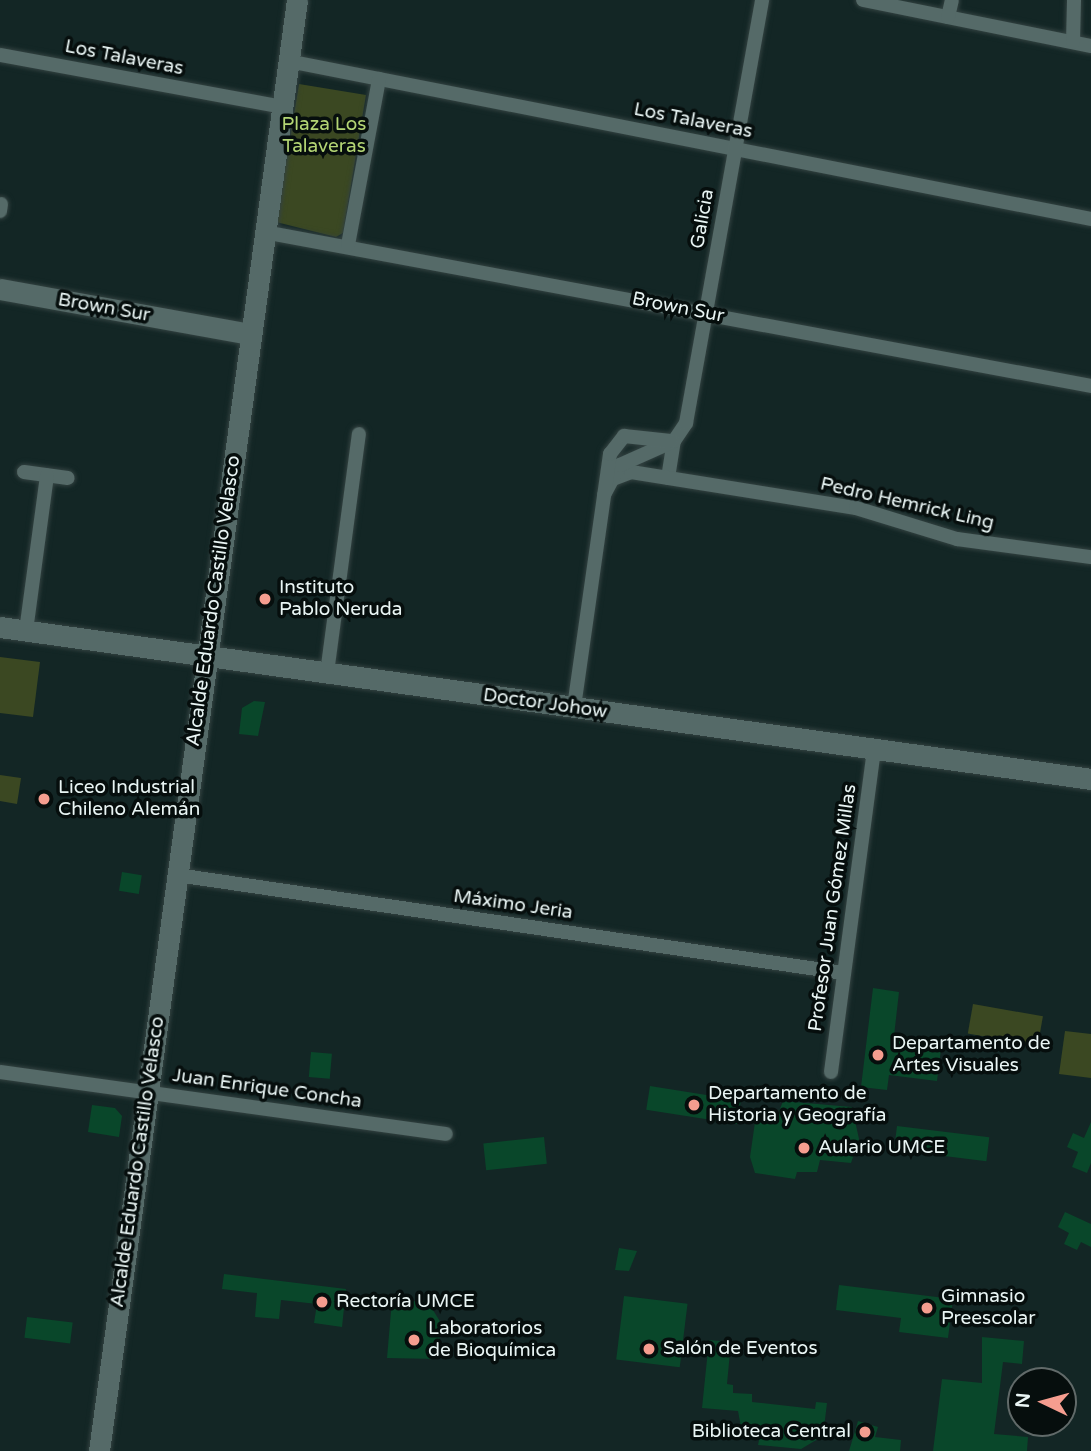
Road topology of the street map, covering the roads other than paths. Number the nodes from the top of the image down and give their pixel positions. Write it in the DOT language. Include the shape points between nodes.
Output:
graph roads {
  1 [pos="297,0"];
  2 [pos="762,0"];
  3 [pos="863,0"];
  4 [pos="951,0"];
  5 [pos="1073,0"];
  6 [pos="948,17"];
  7 [pos="1073,42"];
  8 [pos="1091,46"];
  9 [pos="0,55"];
  10 [pos="288,61"];
  11 [pos="379,79"];
  12 [pos="282,107"];
  13 [pos="735,149"];
  14 [pos="1091,219"];
  15 [pos="264,232"];
  16 [pos="348,245"];
  17 [pos="0,289"];
  18 [pos="705,313"];
  19 [pos="250,334"];
  20 [pos="1091,386"];
  21 [pos="359,434"];
  22 [pos="674,441"];
  23 [pos="24,472"];
  24 [pos="47,475"];
  25 [pos="68,478"];
  26 [pos="668,478"];
  27 [pos="604,495"];
  28 [pos="1091,557"];
  29 [pos="0,627"];
  30 [pos="26,631"];
  31 [pos="207,656"];
  32 [pos="327,673"];
  33 [pos="574,708"];
  34 [pos="874,749"];
  35 [pos="1091,779"];
  36 [pos="177,875"];
  37 [pos="844,973"];
  38 [pos="0,1072"];
  39 [pos="831,1072"];
  40 [pos="148,1091"];
  41 [pos="446,1134"];
  42 [pos="99,1451"];
  1 -- 10 [label="main road, Alcalde Eduardo Castillo Velasco"];
  2 -- 13 [label="street, Galicia"];
  3 -- 6 [label="street"];
  4 -- 6 [label="street"];
  5 -- 7 [label="street"];
  6 -- 7 [label="street"];
  7 -- 8 [label="street"];
  9 -- 12 [label="street, Los Talaveras"];
  10 -- 11 [label="street, Los Talaveras"];
  10 -- 12 [label="main road, Alcalde Eduardo Castillo Velasco"];
  11 -- 13 [label="street, Los Talaveras"];
  11 -- 16 [label="street"];
  12 -- 15 [label="main road, Alcalde Eduardo Castillo Velasco"];
  13 -- 14 [label="street, Los Talaveras"];
  13 -- 18 [label="street, Galicia"];
  15 -- 16 [label="street, Brown Sur"];
  15 -- 19 [label="main road, Alcalde Eduardo Castillo Velasco"];
  16 -- 18 [label="street, Brown Sur"];
  17 -- 19 [label="main road, Brown Sur"];
  18 -- 20 [label="street, Brown Sur"];
  18 -- 22 [label="street, Galicia" via="688,412"];
  19 -- 31 [label="main road, Alcalde Eduardo Castillo Velasco"];
  21 -- 32 [label="street"];
  22 -- 26 [label="street, Galicia"];
  22 -- 27 [label="street" via="620,465"];
  22 -- 27 [label="street" via="630,435 618,440"];
  23 -- 24 [label="street"];
  24 -- 25 [label="street"];
  24 -- 30 [label="street"];
  26 -- 27 [label="street, Pedro Hemrick Ling" via="631,472 614,478"];
  26 -- 28 [label="street, Pedro Hemrick Ling" via="871,511 957,539"];
  27 -- 33 [label="street"];
  29 -- 30 [label="main road, Doctor Johow"];
  30 -- 31 [label="main road, Doctor Johow"];
  31 -- 32 [label="main road, Doctor Johow"];
  31 -- 36 [label="main road, Alcalde Eduardo Castillo Velasco"];
  32 -- 33 [label="main road, Doctor Johow"];
  33 -- 34 [label="main road, Doctor Johow"];
  34 -- 35 [label="main road, Doctor Johow"];
  34 -- 37 [label="street, Profesor Juan Gómez Millas"];
  36 -- 37 [label="street, Máximo Jeria"];
  36 -- 40 [label="main road, Alcalde Eduardo Castillo Velasco"];
  37 -- 39 [label="street, Profesor Juan Gómez Millas"];
  38 -- 40 [label="street, Juan Enrique Concha"];
  40 -- 41 [label="street, Juan Enrique Concha"];
  40 -- 42 [label="main road, Alcalde Eduardo Castillo Velasco"];
}
